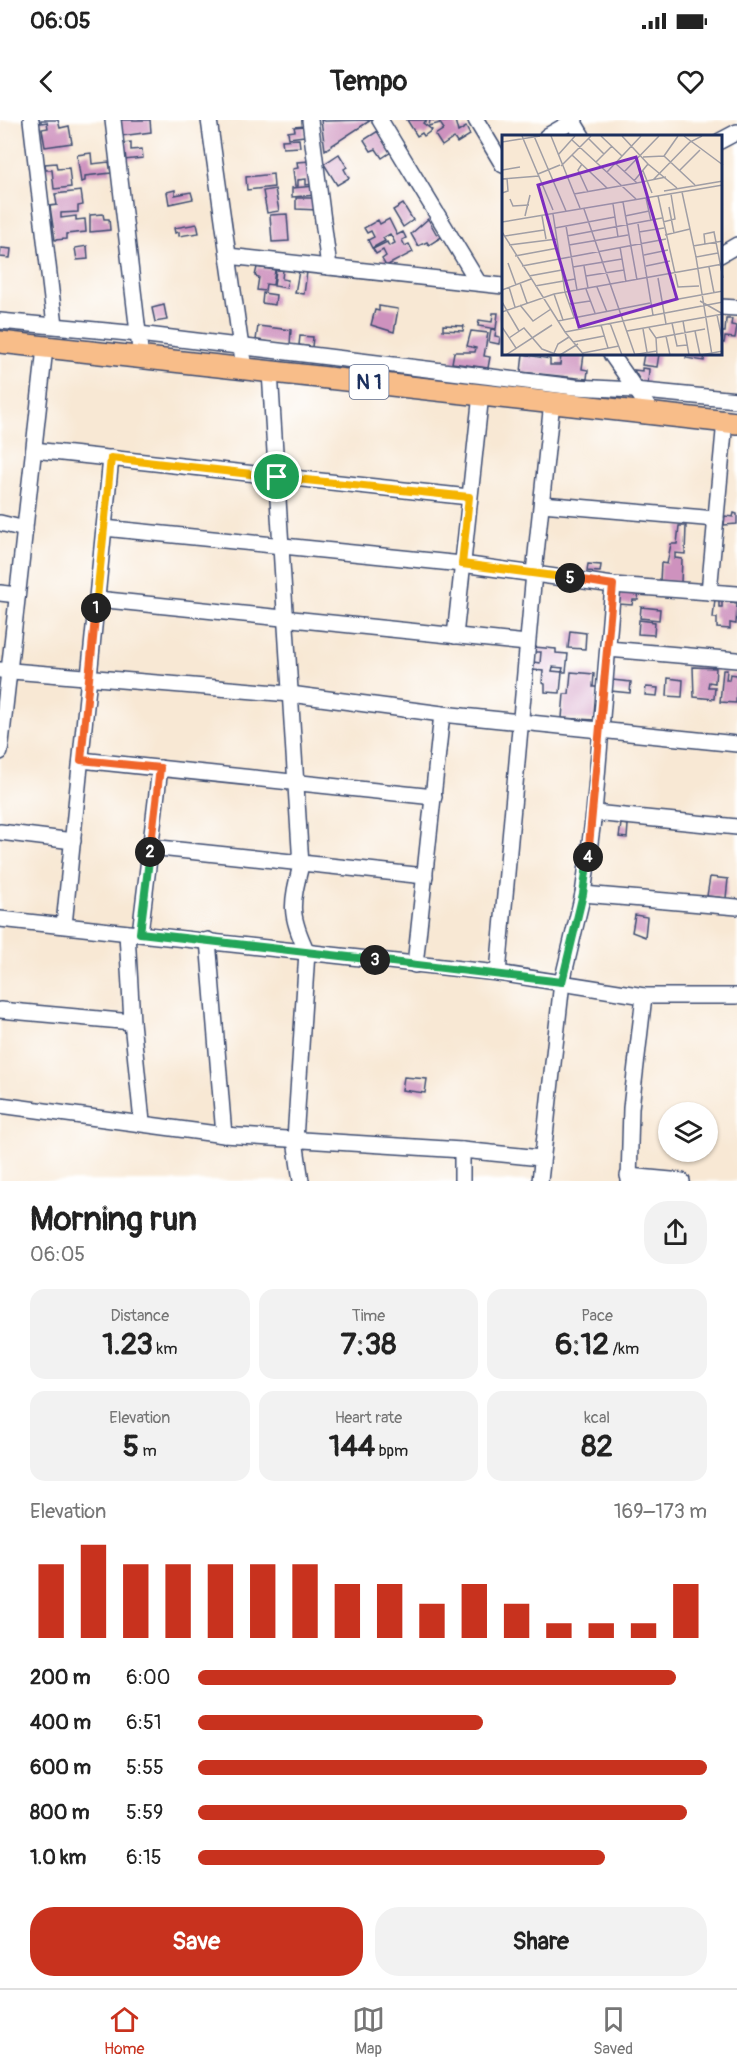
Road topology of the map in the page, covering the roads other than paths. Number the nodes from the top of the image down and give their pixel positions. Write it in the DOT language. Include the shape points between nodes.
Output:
graph roads {
  1 [pos="31,120"];
  2 [pos="113,120"];
  3 [pos="209,120"];
  4 [pos="310,120"];
  5 [pos="380,120"];
  6 [pos="476,120"];
  7 [pos="574,120"];
  8 [pos="737,132"];
  9 [pos="548,135"];
  10 [pos="582,135"];
  11 [pos="722,140"];
  12 [pos="502,161"];
  13 [pos="737,245"];
  14 [pos="722,254"];
  15 [pos="228,256"];
  16 [pos="329,267"];
  17 [pos="478,282"];
  18 [pos="502,286"];
  19 [pos="722,307"];
  20 [pos="737,308"];
  21 [pos="0,321"];
  22 [pos="55,325"];
  23 [pos="139,334"];
  24 [pos="0,342"];
  25 [pos="241,346"];
  26 [pos="45,348"];
  27 [pos="612,356"];
  28 [pos="141,358"];
  29 [pos="244,369"];
  30 [pos="270,372"];
  31 [pos="634,390"];
  32 [pos="481,394"];
  33 [pos="737,400"];
  34 [pos="552,402"];
  35 [pos="653,414"];
  36 [pos="731,422"];
  37 [pos="34,450"];
  38 [pos="111,458"];
  39 [pos="277,477"];
  40 [pos="469,497"];
  41 [pos="542,504"];
  42 [pos="716,519"];
  43 [pos="0,523"];
  44 [pos="104,528"];
  45 [pos="25,529"];
  46 [pos="281,547"];
  47 [pos="462,564"];
  48 [pos="534,573"];
  49 [pos="613,585"];
  50 [pos="709,592"];
  51 [pos="0,593"];
  52 [pos="737,594"];
  53 [pos="17,595"];
  54 [pos="97,599"];
  55 [pos="286,620"];
  56 [pos="455,636"];
  57 [pos="527,643"];
  58 [pos="608,649"];
  59 [pos="737,660"];
  60 [pos="4,671"];
  61 [pos="89,678"];
  62 [pos="290,694"];
  63 [pos="442,714"];
  64 [pos="520,720"];
  65 [pos="601,731"];
  66 [pos="737,744"];
  67 [pos="0,752"];
  68 [pos="81,760"];
  69 [pos="160,768"];
  70 [pos="296,784"];
  71 [pos="434,797"];
  72 [pos="594,813"];
  73 [pos="737,827"];
  74 [pos="0,832"];
  75 [pos="73,841"];
  76 [pos="150,847"];
  77 [pos="301,865"];
  78 [pos="425,876"];
  79 [pos="583,894"];
  80 [pos="737,907"];
  81 [pos="0,919"];
  82 [pos="64,925"];
  83 [pos="134,933"];
  84 [pos="207,940"];
  85 [pos="307,952"];
  86 [pos="415,965"];
  87 [pos="498,973"];
  88 [pos="562,982"];
  89 [pos="644,996"];
  90 [pos="737,996"];
  91 [pos="0,1010"];
  92 [pos="132,1022"];
  93 [pos="0,1105"];
  94 [pos="142,1122"];
  95 [pos="224,1135"];
  96 [pos="295,1140"];
  97 [pos="462,1150"];
  98 [pos="541,1158"];
  99 [pos="628,1179"];
  100 [pos="301,1181"];
  101 [pos="462,1181"];
  102 [pos="540,1181"];
  103 [pos="682,1181"];
  1 -- 22 [label="street"];
  2 -- 23 [label="street"];
  3 -- 15 [label="street"];
  4 -- 16 [label="street"];
  5 -- 17 [label="street"];
  6 -- 12 [label="street"];
  7 -- 9 [label="street"];
  7 -- 10 [label="street"];
  8 -- 11 [label="street"];
  13 -- 14 [label="street"];
  15 -- 16 [label="street"];
  15 -- 25 [label="street"];
  16 -- 17 [label="street"];
  17 -- 18 [label="street"];
  19 -- 20 [label="street"];
  21 -- 22 [label="street"];
  22 -- 23 [label="street"];
  23 -- 25 [label="street"];
  23 -- 28 [label="street"];
  24 -- 26 [label="highway, N 1"];
  25 -- 29 [label="street"];
  25 -- 31 [label="street" via="444,373"];
  26 -- 28 [label="highway, N 1"];
  26 -- 37 [label="street"];
  27 -- 31 [label="street"];
  28 -- 29 [label="highway, N 1"];
  29 -- 30 [label="highway, N 1"];
  30 -- 32 [label="highway, N 1"];
  30 -- 39 [label="street"];
  31 -- 33 [label="street"];
  31 -- 35 [label="street"];
  32 -- 34 [label="highway, N 1"];
  32 -- 40 [label="street"];
  34 -- 35 [label="highway, N 1"];
  34 -- 41 [label="street"];
  35 -- 36 [label="highway, N 1"];
  36 -- 42 [label="street"];
  37 -- 38 [label="street"];
  37 -- 45 [label="street"];
  38 -- 39 [label="street"];
  38 -- 44 [label="street"];
  39 -- 40 [label="street"];
  39 -- 46 [label="street"];
  40 -- 47 [label="street"];
  41 -- 42 [label="street"];
  41 -- 48 [label="street"];
  42 -- 50 [label="street"];
  43 -- 45 [label="street"];
  44 -- 46 [label="street"];
  44 -- 54 [label="street"];
  45 -- 53 [label="street"];
  46 -- 47 [label="street"];
  46 -- 55 [label="street"];
  47 -- 48 [label="street"];
  47 -- 56 [label="street"];
  48 -- 49 [label="street"];
  48 -- 57 [label="street"];
  49 -- 50 [label="street"];
  49 -- 58 [label="street"];
  50 -- 52 [label="street"];
  51 -- 53 [label="street"];
  53 -- 60 [label="street"];
  54 -- 55 [label="street"];
  54 -- 61 [label="street"];
  55 -- 56 [label="street"];
  55 -- 62 [label="street"];
  56 -- 57 [label="street"];
  57 -- 64 [label="street"];
  58 -- 59 [label="street"];
  58 -- 65 [label="street"];
  60 -- 61 [label="street"];
  60 -- 67 [label="street"];
  61 -- 62 [label="street"];
  61 -- 68 [label="street"];
  62 -- 63 [label="street"];
  62 -- 70 [label="street"];
  63 -- 64 [label="street"];
  63 -- 71 [label="street"];
  64 -- 65 [label="street"];
  64 -- 87 [label="street"];
  65 -- 66 [label="street"];
  65 -- 72 [label="street"];
  68 -- 69 [label="street"];
  68 -- 75 [label="street"];
  69 -- 70 [label="street"];
  69 -- 76 [label="street"];
  70 -- 71 [label="street"];
  70 -- 77 [label="street"];
  71 -- 78 [label="street"];
  72 -- 73 [label="street"];
  72 -- 79 [label="street"];
  74 -- 75 [label="street"];
  75 -- 82 [label="street"];
  76 -- 77 [label="street"];
  76 -- 83 [label="street"];
  77 -- 78 [label="street"];
  77 -- 85 [label="street" via="292,909"];
  78 -- 86 [label="street"];
  79 -- 80 [label="street"];
  79 -- 88 [label="street"];
  81 -- 82 [label="street"];
  82 -- 83 [label="street"];
  83 -- 84 [label="street"];
  83 -- 92 [label="street"];
  84 -- 85 [label="street"];
  84 -- 95 [label="street"];
  85 -- 86 [label="street"];
  85 -- 96 [label="street"];
  86 -- 87 [label="street"];
  87 -- 88 [label="street"];
  88 -- 89 [label="street"];
  88 -- 98 [label="street"];
  89 -- 90 [label="street"];
  89 -- 99 [label="street" via="631,1108"];
  91 -- 92 [label="street"];
  92 -- 94 [label="street"];
  93 -- 94 [label="street"];
  94 -- 95 [label="street"];
  95 -- 96 [label="street"];
  96 -- 97 [label="street"];
  96 -- 100 [label="street"];
  97 -- 98 [label="street"];
  97 -- 101 [label="street"];
  98 -- 102 [label="street"];
  99 -- 103 [label="street"];
}
